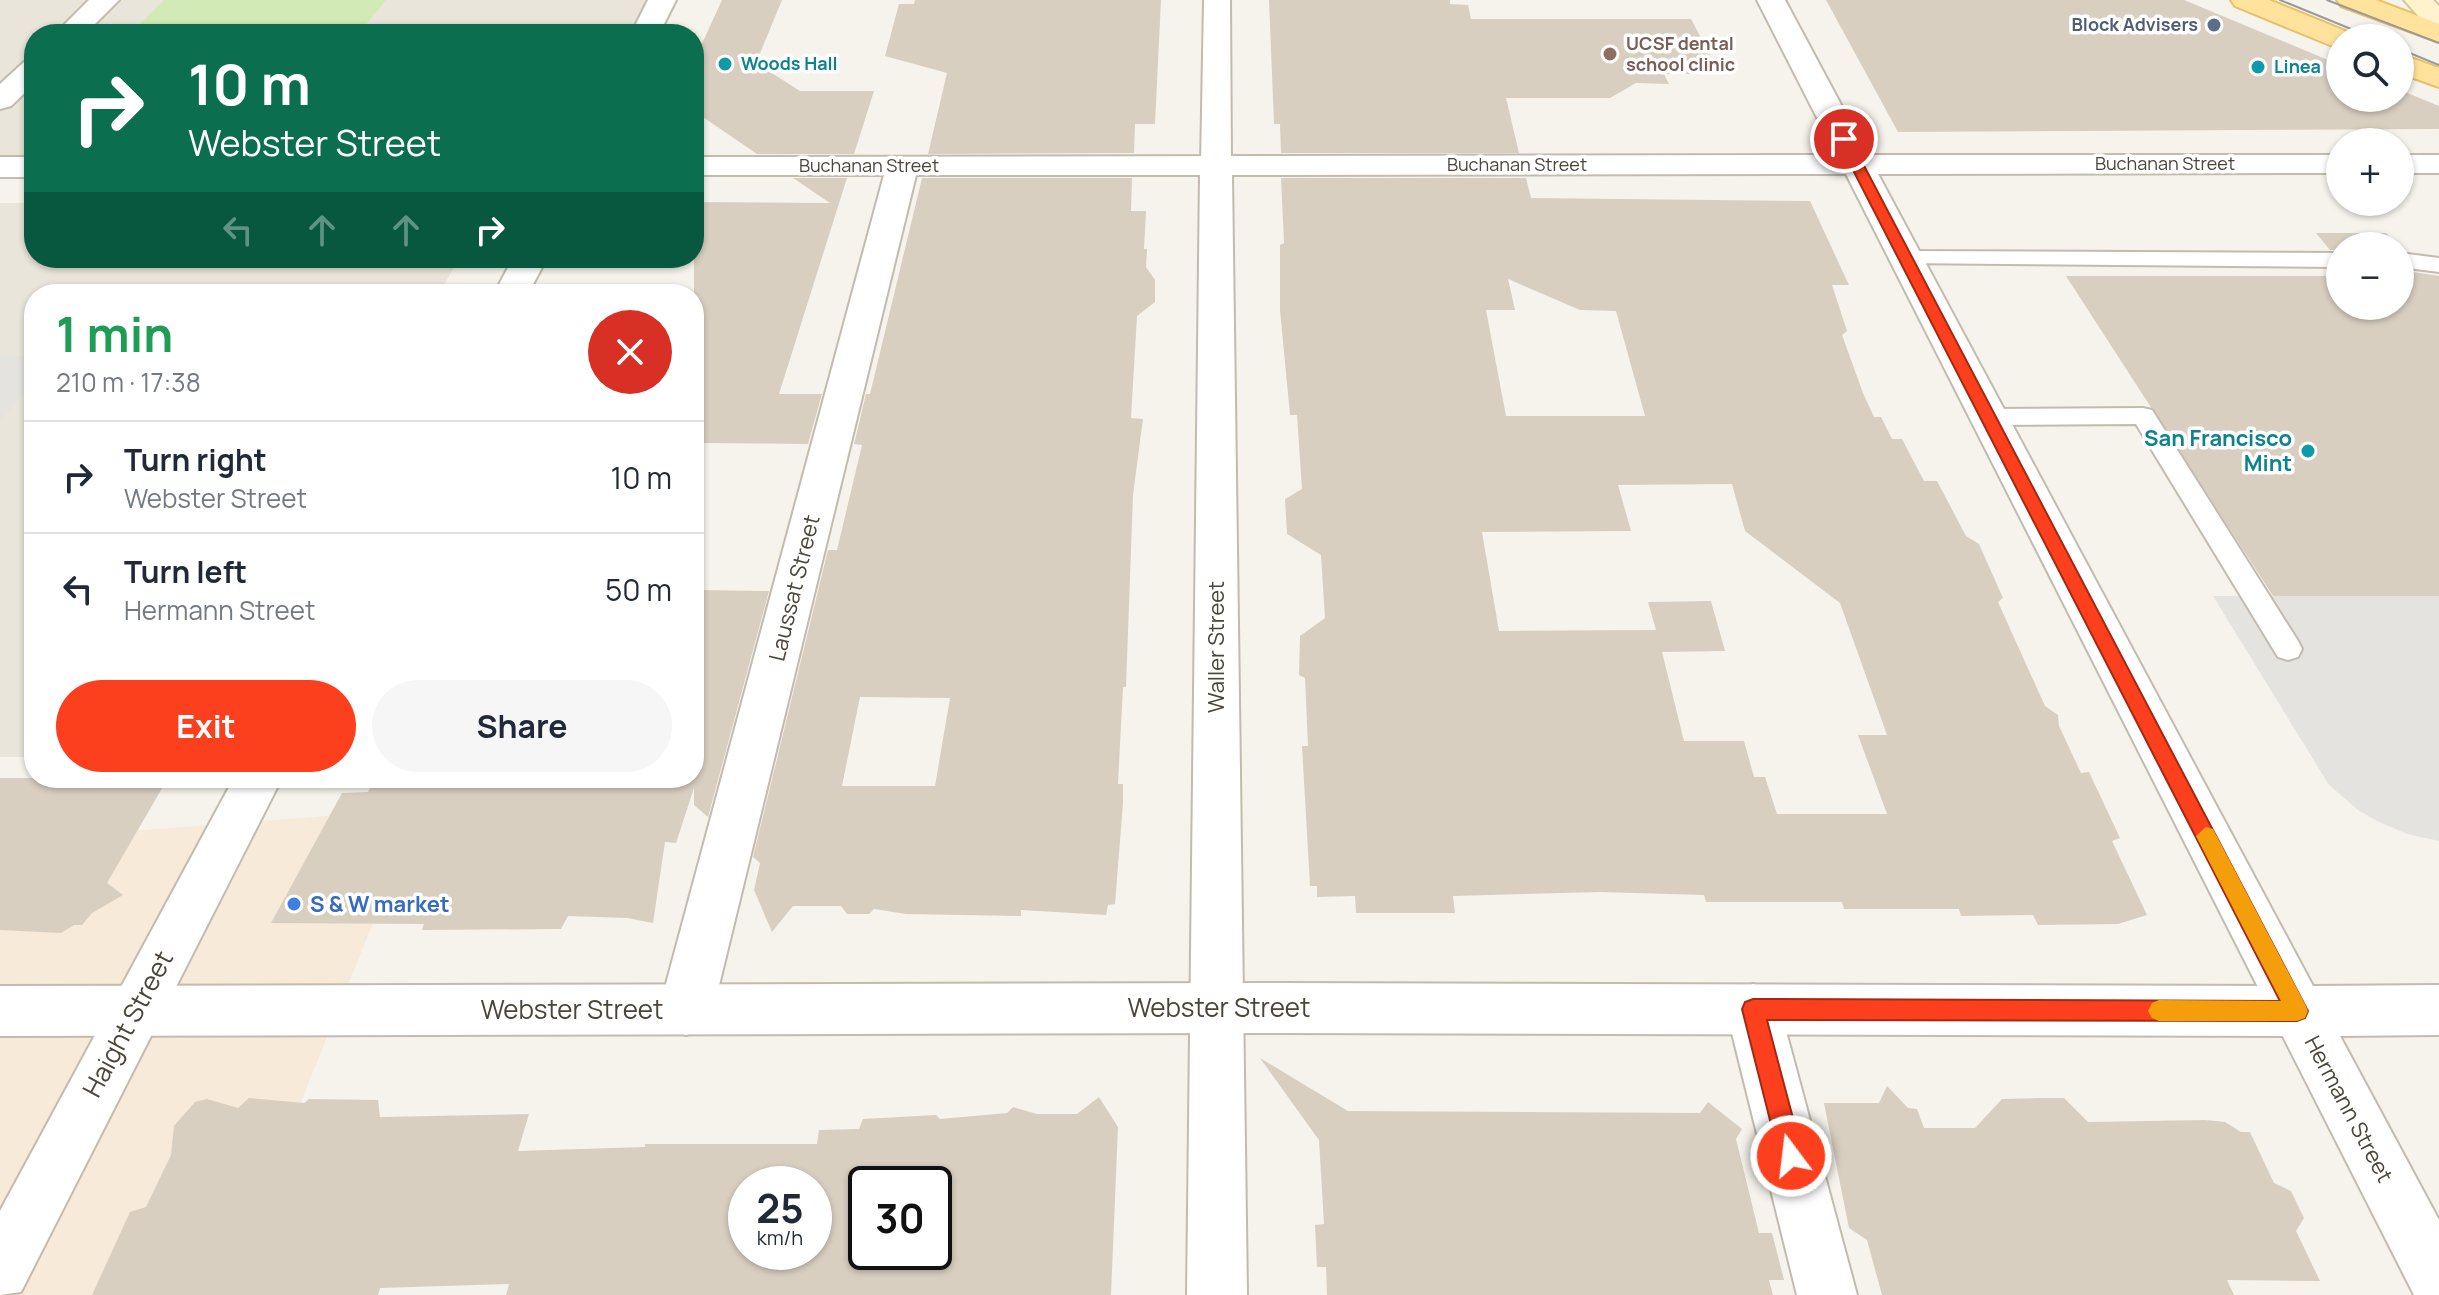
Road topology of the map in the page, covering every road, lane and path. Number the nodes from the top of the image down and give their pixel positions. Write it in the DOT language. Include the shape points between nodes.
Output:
graph roads {
  1 [pos="105,0"];
  2 [pos="662,0"];
  3 [pos="1217,0"];
  4 [pos="1771,0"];
  5 [pos="2245,0"];
  6 [pos="2278,0"];
  7 [pos="2351,0"];
  8 [pos="2418,0"];
  9 [pos="2439,22"];
  10 [pos="80,24"];
  11 [pos="650,24"];
  12 [pos="2326,24"];
  13 [pos="2326,28"];
  14 [pos="2439,34"];
  15 [pos="2414,55"];
  16 [pos="2439,65"];
  17 [pos="2414,68"];
  18 [pos="24,77"];
  19 [pos="2439,78"];
  20 [pos="0,100"];
  21 [pos="2326,164"];
  22 [pos="2414,164"];
  23 [pos="2439,164"];
  24 [pos="1216,165"];
  25 [pos="1856,165"];
  26 [pos="704,166"];
  27 [pos="902,166"];
  28 [pos="0,167"];
  29 [pos="24,167"];
  30 [pos="1905,258"];
  31 [pos="2326,260"];
  32 [pos="2414,262"];
  33 [pos="2439,265"];
  34 [pos="1988,417"];
  35 [pos="2288,649"];
  36 [pos="253,788"];
  37 [pos="1217,1009"];
  38 [pos="1753,1009"];
  39 [pos="686,1010"];
  40 [pos="2439,1010"];
  41 [pos="0,1011"];
  42 [pos="133,1011"];
  43 [pos="2297,1011"];
  44 [pos="0,1271"];
  45 [pos="2439,1281"];
  46 [pos="1217,1295"];
  47 [pos="1827,1295"];
  1 -- 10 [label="street"];
  2 -- 11 [label="street"];
  3 -- 24 [label="street, Waller Street"];
  4 -- 25 [label="street, Hermann Street"];
  5 -- 13 [label="main road"];
  6 -- 12 [label="main road"];
  7 -- 14 [label="main road"];
  8 -- 9 [label="main road"];
  15 -- 16 [label="main road"];
  17 -- 19 [label="main road"];
  18 -- 20 [label="street"];
  21 -- 25 [label="street, Buchanan Street"];
  22 -- 23 [label="street"];
  24 -- 25 [label="street, Buchanan Street"];
  24 -- 27 [label="street, Buchanan Street"];
  24 -- 37 [label="street, Waller Street"];
  25 -- 30 [label="street, Hermann Street"];
  26 -- 27 [label="street, Buchanan Street"];
  27 -- 39 [label="street, Laussat Street"];
  28 -- 29 [label="street"];
  30 -- 31 [label="lane"];
  30 -- 34 [label="street, Hermann Street"];
  32 -- 33 [label="lane"];
  34 -- 35 [label="lane" via="2143,416"];
  34 -- 43 [label="street, Hermann Street"];
  36 -- 42 [label="street, Haight Street"];
  37 -- 38 [label="street, Webster Street"];
  37 -- 39 [label="street, Webster Street"];
  37 -- 46 [label="street, Waller Street"];
  38 -- 43 [label="street, Webster Street"];
  38 -- 47 [label="street"];
  39 -- 42 [label="street, Webster Street"];
  40 -- 43 [label="street, Webster Street"];
  41 -- 42 [label="street, Webster Street"];
  42 -- 44 [label="street, Haight Street"];
  43 -- 45 [label="street, Hermann Street"];
}
